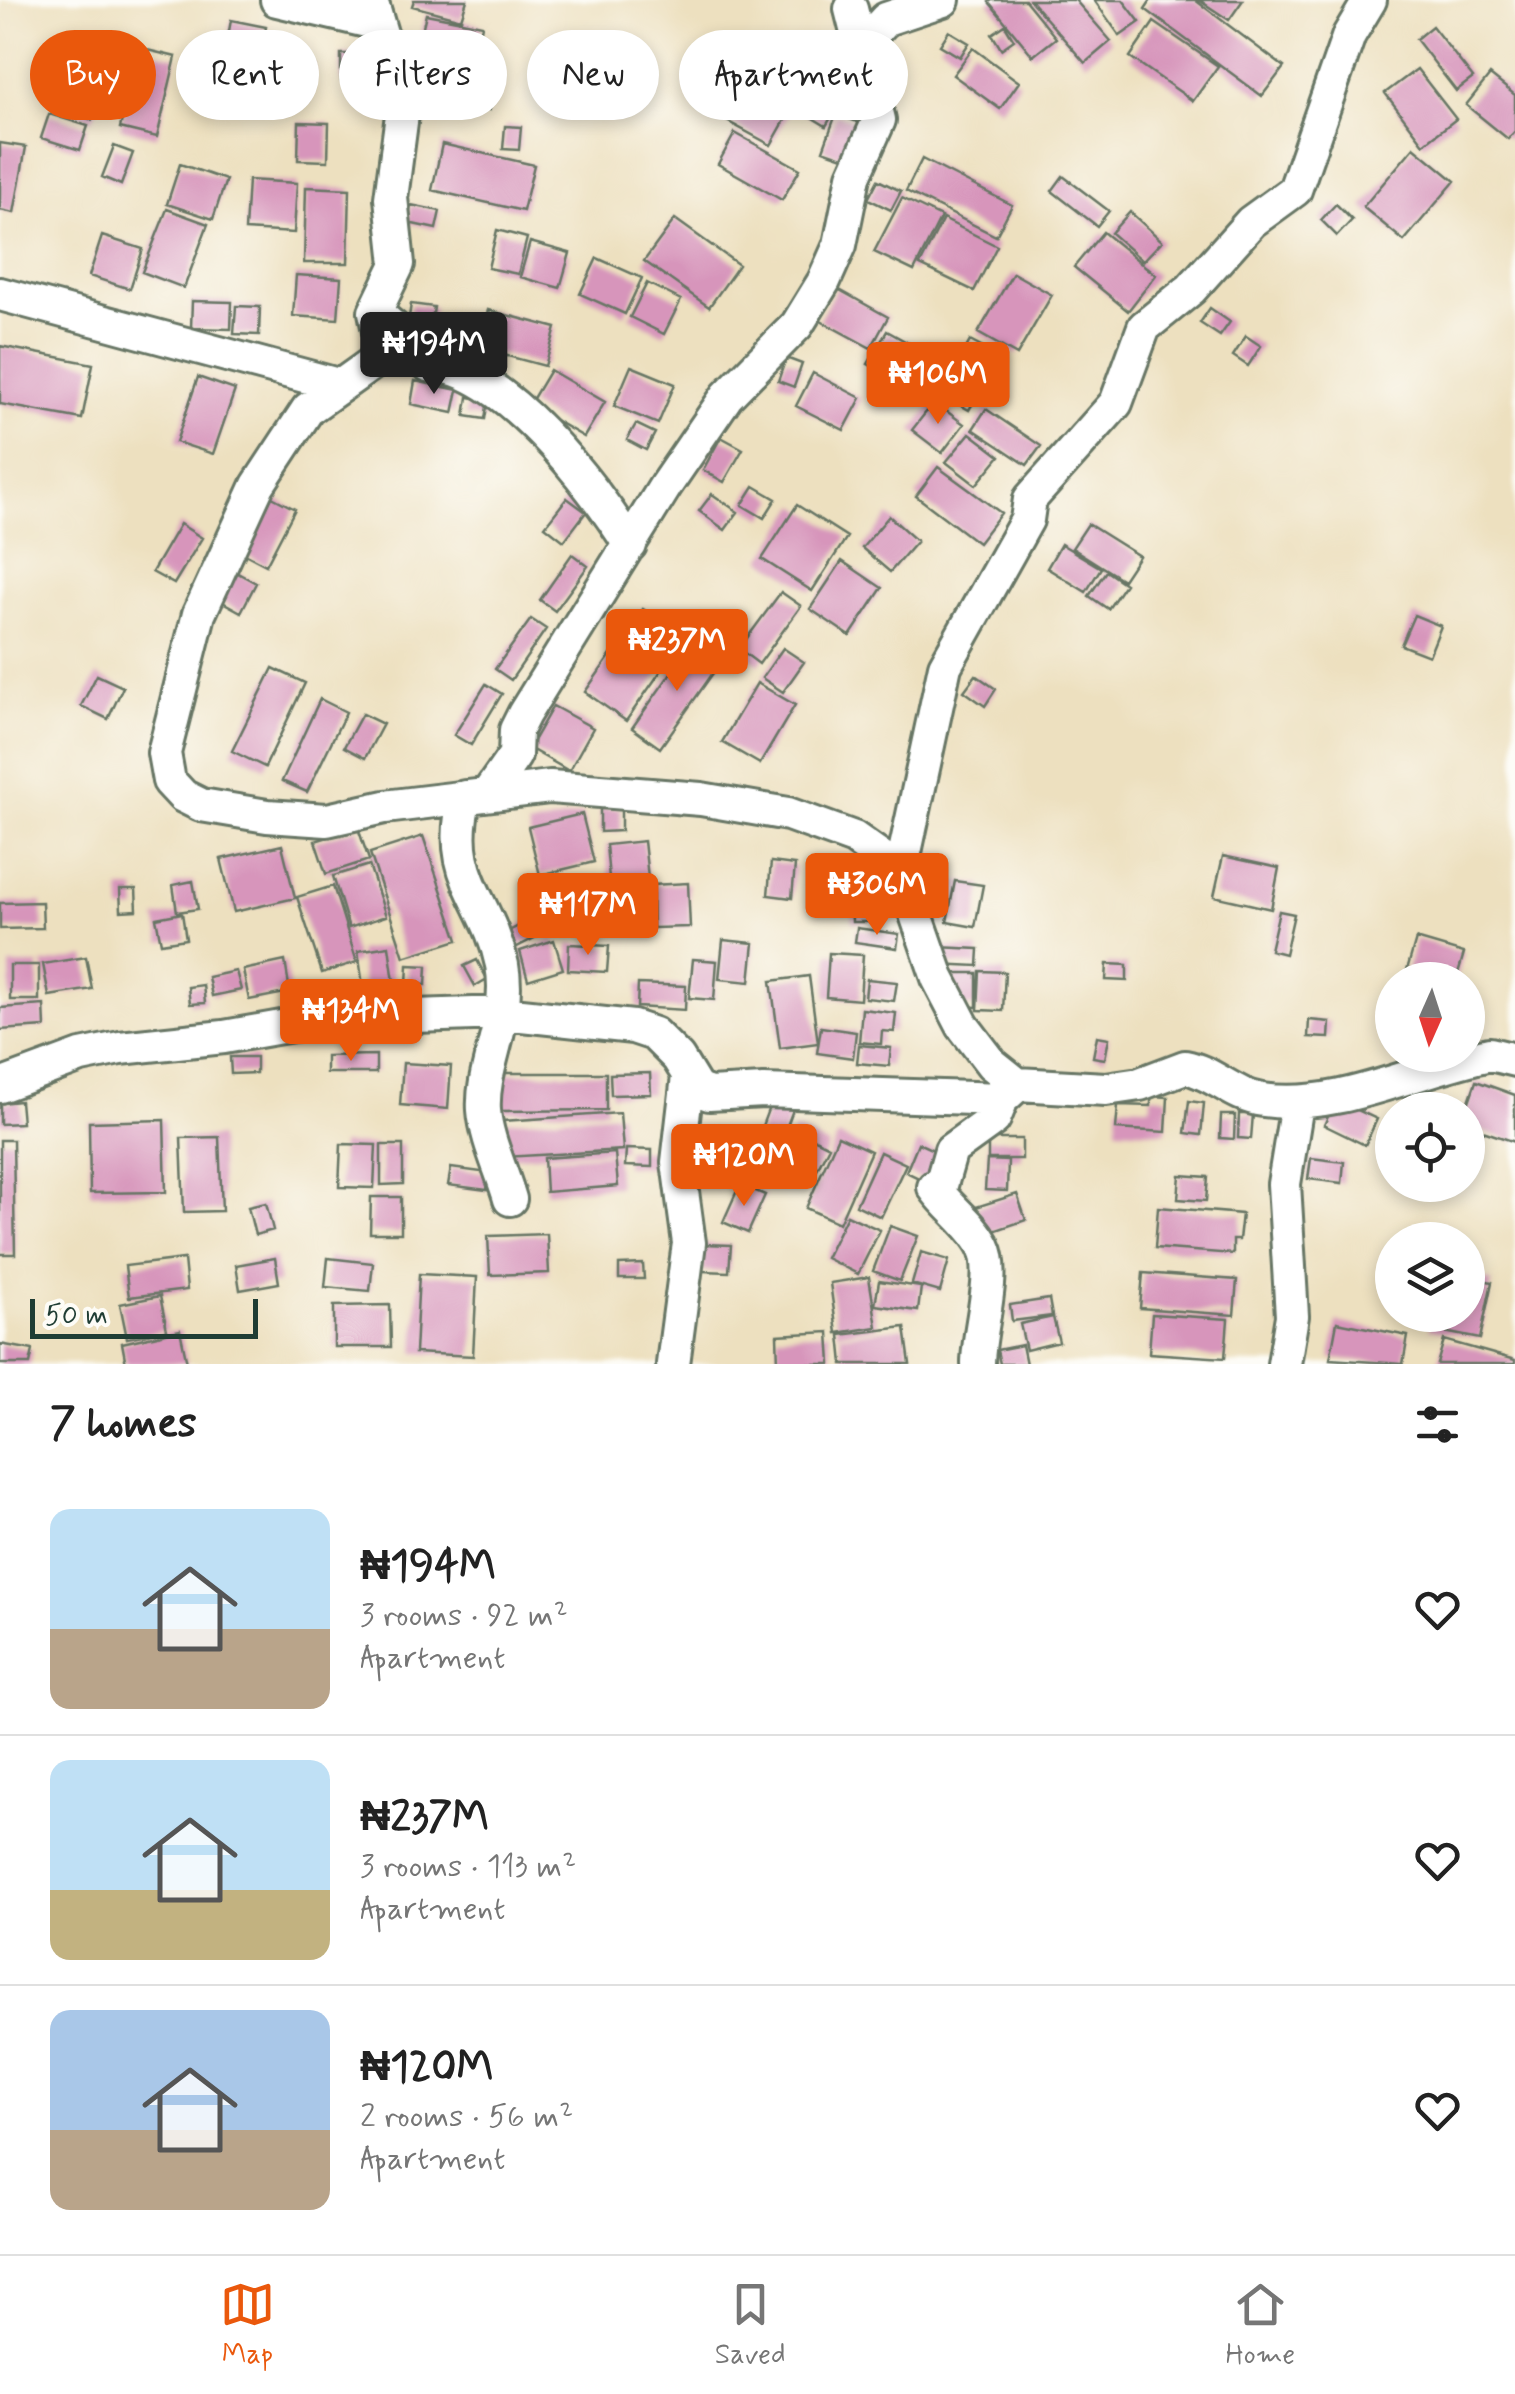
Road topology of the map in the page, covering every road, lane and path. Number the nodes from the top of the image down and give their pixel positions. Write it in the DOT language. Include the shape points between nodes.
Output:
graph roads {
  1 [pos="277,0"];
  2 [pos="943,0"];
  3 [pos="1370,0"];
  4 [pos="843,4"];
  5 [pos="373,12"];
  6 [pos="886,19"];
  7 [pos="856,30"];
  8 [pos="876,30"];
  9 [pos="879,120"];
  10 [pos="0,294"];
  11 [pos="375,312"];
  12 [pos="298,372"];
  13 [pos="338,385"];
  14 [pos="308,409"];
  15 [pos="630,545"];
  16 [pos="515,755"];
  17 [pos="550,787"];
  18 [pos="477,794"];
  19 [pos="901,871"];
  20 [pos="503,1013"];
  21 [pos="1515,1060"];
  22 [pos="688,1076"];
  23 [pos="0,1086"];
  24 [pos="1010,1092"];
  25 [pos="1296,1104"];
  26 [pos="510,1199"];
  27 [pos="673,1364"];
  28 [pos="978,1364"];
  29 [pos="1284,1364"];
  1 -- 5 [label="street"];
  2 -- 6 [label="street"];
  3 -- 19 [label="street" via="1348,35 1295,190 1251,222 1191,289 1144,327 1116,404 1030,499 1027,520 945,666"];
  4 -- 6 [label="street"];
  4 -- 7 [label="street"];
  5 -- 11 [label="street" via="403,107 391,198 398,264"];
  6 -- 8 [label="street"];
  9 -- 15 [label="street" via="854,176 840,245 824,281 797,325 727,396"];
  10 -- 12 [label="street"];
  11 -- 13 [label="street" via="384,356"];
  11 -- 15 [label="street" via="429,365 450,365 527,414"];
  12 -- 13 [label="street"];
  12 -- 14 [label="street"];
  13 -- 14 [label="street"];
  14 -- 18 [label="street" via="258,485 199,614 164,753 169,781 201,805 326,820"];
  15 -- 16 [label="street" via="524,714"];
  16 -- 17 [label="street" via="527,773"];
  16 -- 18 [label="street"];
  17 -- 18 [label="street"];
  17 -- 19 [label="street" via="701,799 788,814 854,838"];
  18 -- 20 [label="street" via="457,841 502,965"];
  19 -- 24 [label="street" via="938,978"];
  20 -- 22 [label="street" via="633,1027 668,1046"];
  20 -- 23 [label="street" via="327,1019 120,1048"];
  20 -- 26 [label="street" via="484,1109"];
  21 -- 25 [label="street" via="1490,1054"];
  22 -- 24 [label="street" via="696,1089 727,1096"];
  22 -- 27 [label="street" via="678,1162 688,1243"];
  24 -- 25 [label="street" via="1106,1089 1185,1067 1230,1091"];
  24 -- 28 [label="street" via="994,1119 951,1150 941,1185 934,1187 984,1247 990,1271"];
  25 -- 29 [label="street" via="1284,1184 1292,1316"];
}
